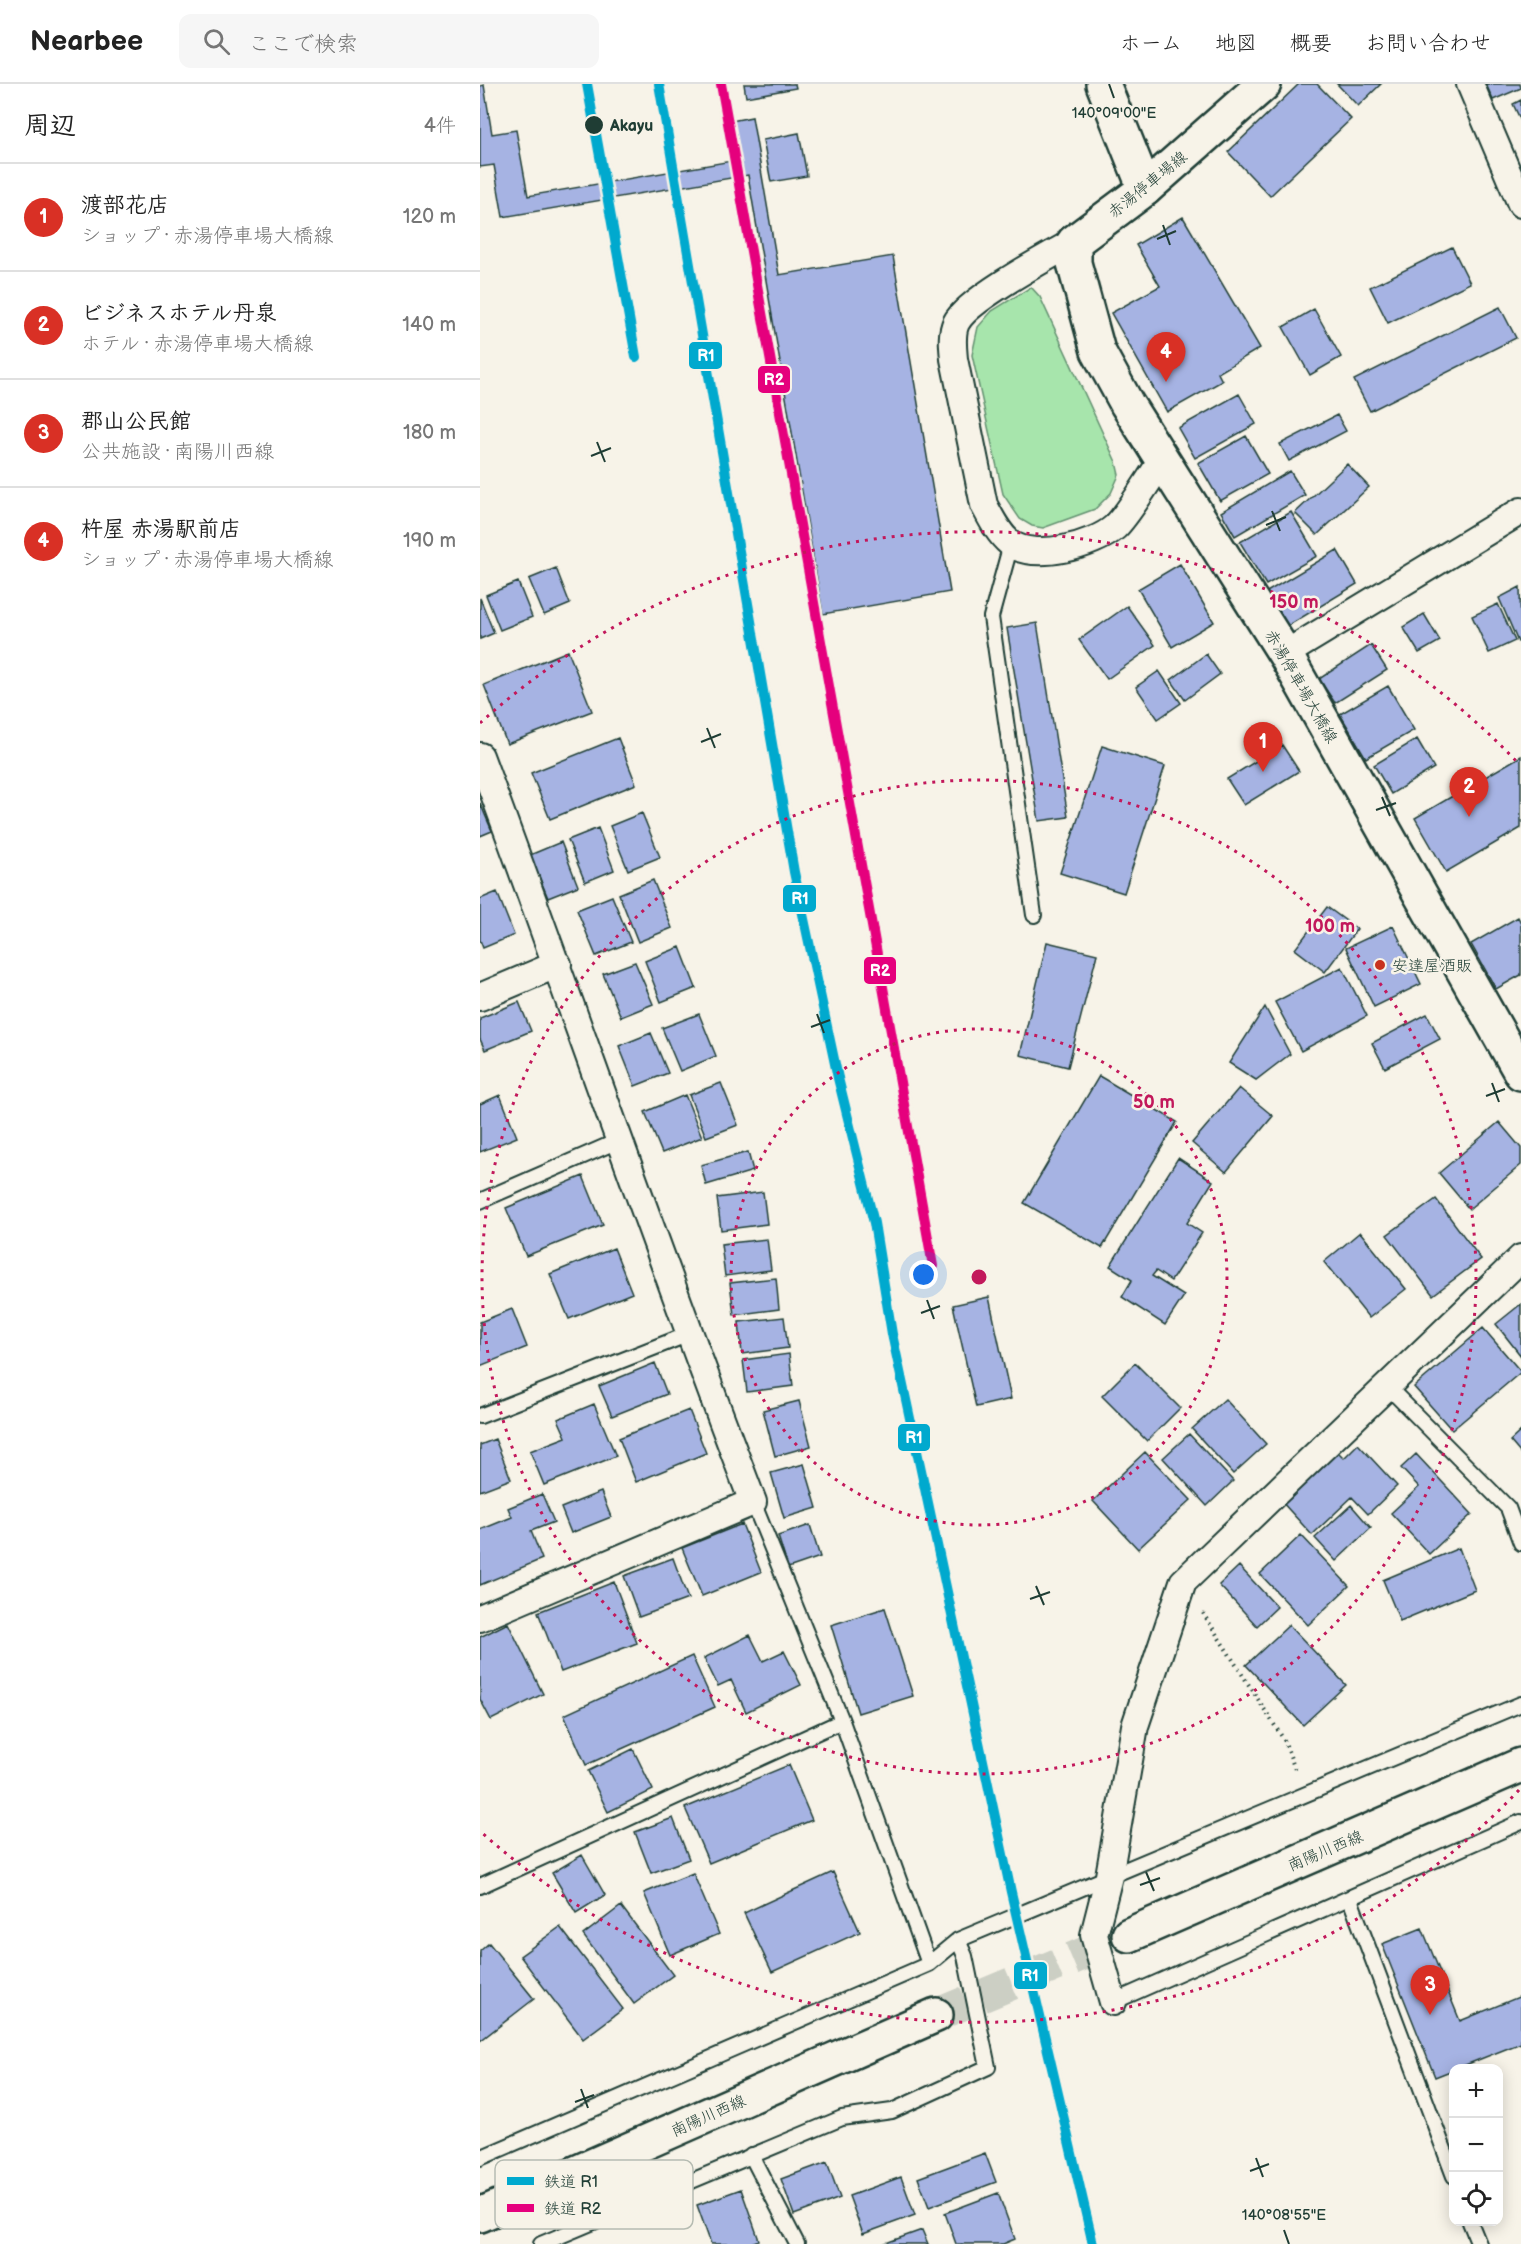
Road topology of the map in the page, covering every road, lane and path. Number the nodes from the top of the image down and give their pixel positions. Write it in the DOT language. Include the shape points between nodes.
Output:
graph roads {
  1 [pos="1102,84"];
  2 [pos="1264,84"];
  3 [pos="1470,84"];
  4 [pos="1145,189"];
  5 [pos="1521,204"];
  6 [pos="1074,242"];
  7 [pos="1163,459"];
  8 [pos="1521,511"];
  9 [pos="1011,544"];
  10 [pos="1285,654"];
  11 [pos="480,756"];
  12 [pos="1034,915"];
  13 [pos="558,964"];
  14 [pos="480,996"];
  15 [pos="1521,1072"];
  16 [pos="620,1140"];
  17 [pos="480,1201"];
  18 [pos="1521,1258"];
  19 [pos="689,1334"];
  20 [pos="1387,1386"];
  21 [pos="480,1416"];
  22 [pos="753,1502"];
  23 [pos="1521,1543"];
  24 [pos="1183,1582"];
  25 [pos="480,1618"];
  26 [pos="1521,1704"];
  27 [pos="842,1721"];
  28 [pos="1521,1765"];
  29 [pos="1304,1795"];
  30 [pos="1521,1822"];
  31 [pos="1109,1876"];
  32 [pos="480,1886"];
  33 [pos="1350,1899"];
  34 [pos="1129,1935"];
  35 [pos="958,1940"];
  36 [pos="929,1964"];
  37 [pos="1113,2002"];
  38 [pos="936,2015"];
  39 [pos="751,2155"];
  40 [pos="480,2158"];
  41 [pos="605,2160"];
  42 [pos="1452,2172"];
  43 [pos="693,2181"];
  44 [pos="495,2208"];
  45 [pos="480,2215"];
  46 [pos="1472,2226"];
  47 [pos="585,2229"];
  48 [pos="558,2241"];
  49 [pos="541,2244"];
  50 [pos="797,2244"];
  51 [pos="1479,2244"];
  1 -- 4 [label="main road"];
  2 -- 4 [label="main road, 赤湯停車場線"];
  3 -- 5 [label="street"];
  4 -- 6 [label="main road, 赤湯停車場線"];
  6 -- 7 [label="main road, 赤湯停車場大橋線" via="1074,263 1098,351"];
  6 -- 9 [label="street" via="1013,276 982,299 957,321 952,337 984,504 994,525"];
  7 -- 9 [label="street" via="1114,528 1070,550 1037,551"];
  7 -- 10 [label="main road, 赤湯停車場大橋線"];
  8 -- 10 [label="street"];
  9 -- 12 [label="lane" via="992,617"];
  10 -- 15 [label="main road, 赤湯停車場大橋線"];
  11 -- 13 [label="street"];
  13 -- 14 [label="street"];
  13 -- 16 [label="street"];
  16 -- 17 [label="lane"];
  16 -- 19 [label="street"];
  18 -- 20 [label="street"];
  19 -- 21 [label="lane"];
  19 -- 22 [label="street"];
  20 -- 23 [label="lane" via="1508,1508"];
  20 -- 24 [label="street"];
  22 -- 25 [label="street"];
  22 -- 27 [label="lane"];
  24 -- 29 [label="path" via="1284,1740"];
  24 -- 31 [label="street" via="1136,1726"];
  26 -- 29 [label="lane"];
  27 -- 32 [label="lane"];
  27 -- 36 [label="lane"];
  28 -- 34 [label="main road, 南陽川西線"];
  29 -- 31 [label="lane"];
  30 -- 33 [label="lane"];
  31 -- 35 [label="lane"];
  31 -- 37 [label="street" via="1094,1935"];
  33 -- 37 [label="lane"];
  33 -- 42 [label="lane"];
  35 -- 36 [label="lane"];
  35 -- 39 [label="lane" via="965,1956 988,2067 892,2111 842,2118"];
  36 -- 40 [label="lane"];
  38 -- 41 [label="main road, 南陽川西線"];
  39 -- 43 [label="lane"];
  39 -- 50 [label="lane"];
  44 -- 45 [label="main road, 南陽川西線"];
  46 -- 51 [label="lane"];
  47 -- 48 [label="lane"];
  48 -- 49 [label="lane"];
}
